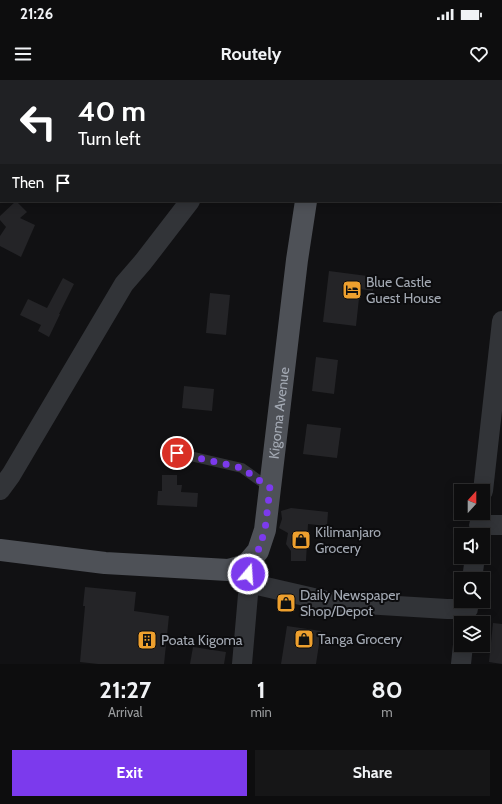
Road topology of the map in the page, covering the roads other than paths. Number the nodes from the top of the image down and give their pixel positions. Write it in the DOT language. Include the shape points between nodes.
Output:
graph roads {
  1 [pos="189,202"];
  2 [pos="306,202"];
  3 [pos="502,321"];
  4 [pos="177,453"];
  5 [pos="484,484"];
  6 [pos="270,488"];
  7 [pos="0,490"];
  8 [pos="479,524"];
  9 [pos="502,525"];
  10 [pos="0,550"];
  11 [pos="248,574"];
  12 [pos="468,611"];
  13 [pos="462,652"];
  14 [pos="242,664"];
  15 [pos="461,664"];
  1 -- 7 [label="street" via="124,284"];
  2 -- 6 [label="main road, Kigoma Avenue"];
  3 -- 5 [label="street"];
  4 -- 6 [label="lane" via="242,468"];
  6 -- 11 [label="main road, Kigoma Avenue" via="265,530"];
  8 -- 9 [label="street"];
  10 -- 11 [label="main road" via="120,564 228,570"];
  11 -- 12 [label="street" via="331,602"];
  11 -- 14 [label="street"];
  13 -- 15 [label="street"];
}
